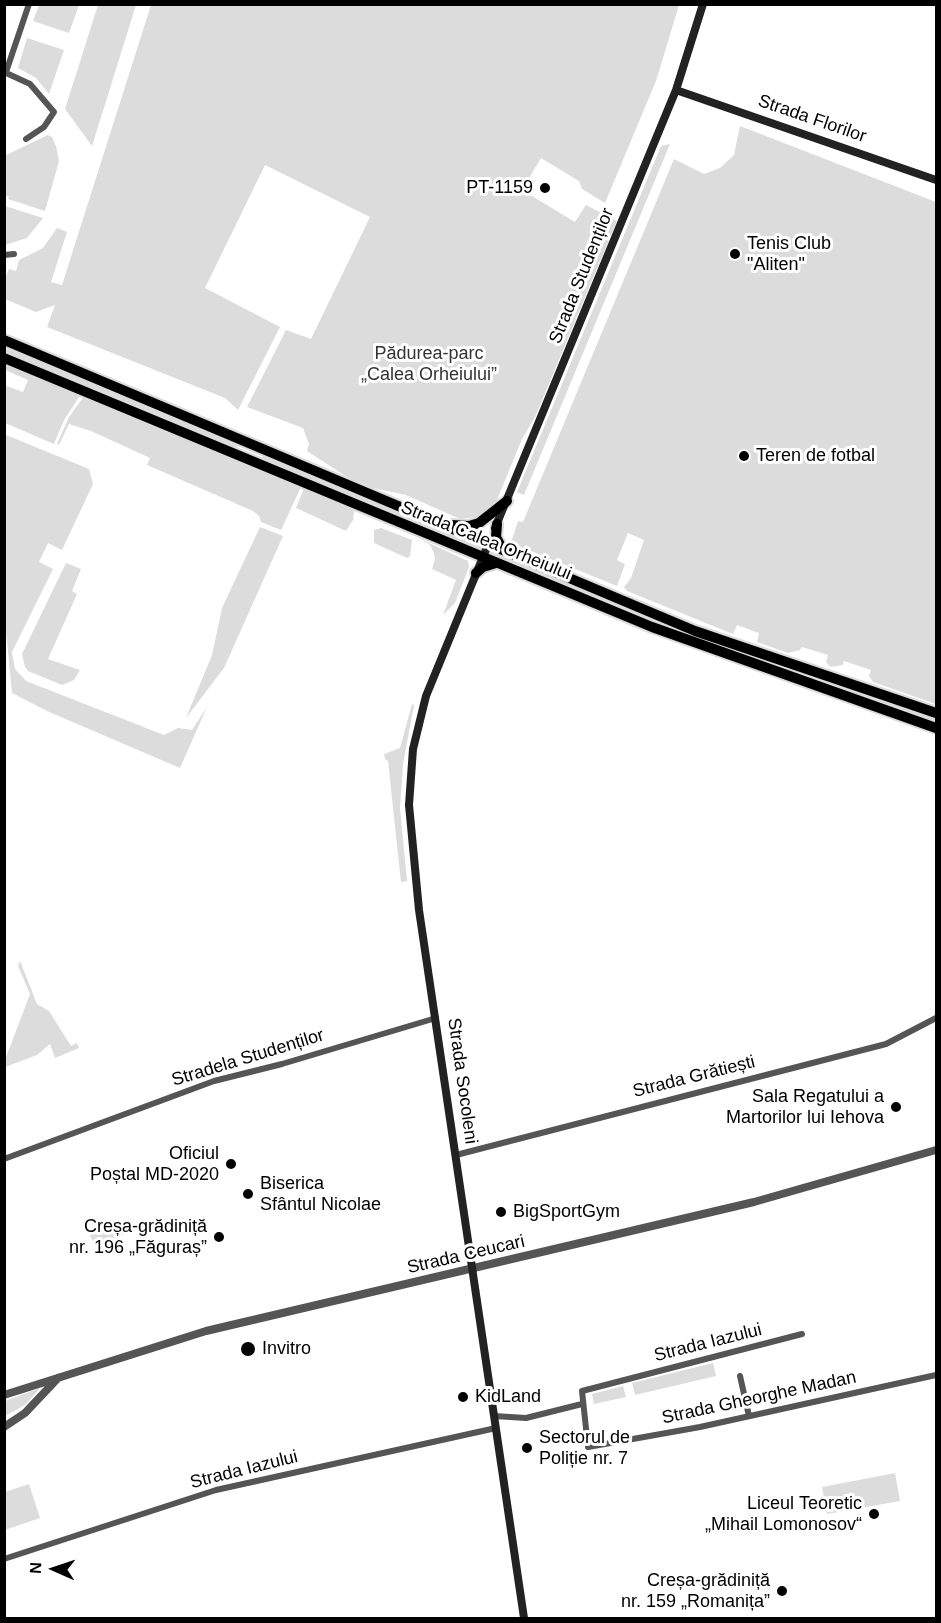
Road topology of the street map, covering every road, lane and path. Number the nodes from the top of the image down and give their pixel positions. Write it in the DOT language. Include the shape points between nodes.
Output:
graph roads {
  1 [pos="29,4"];
  2 [pos="703,4"];
  3 [pos="5,72"];
  4 [pos="676,90"];
  5 [pos="26,139"];
  6 [pos="936,180"];
  7 [pos="14,254"];
  8 [pos="4,255"];
  9 [pos="4,340"];
  10 [pos="4,358"];
  11 [pos="250,444"];
  12 [pos="245,458"];
  13 [pos="507,501"];
  14 [pos="438,524"];
  15 [pos="497,524"];
  16 [pos="488,544"];
  17 [pos="502,550"];
  18 [pos="483,557"];
  19 [pos="496,563"];
  20 [pos="476,573"];
  21 [pos="842,681"];
  22 [pos="838,694"];
  23 [pos="936,713"];
  24 [pos="936,728"];
  25 [pos="436,1018"];
  26 [pos="936,1018"];
  27 [pos="936,1150"];
  28 [pos="456,1155"];
  29 [pos="4,1159"];
  30 [pos="473,1269"];
  31 [pos="802,1334"];
  32 [pos="61,1375"];
  33 [pos="936,1375"];
  34 [pos="740,1376"];
  35 [pos="4,1395"];
  36 [pos="582,1404"];
  37 [pos="494,1416"];
  38 [pos="749,1416"];
  39 [pos="4,1427"];
  40 [pos="496,1428"];
  41 [pos="4,1559"];
  42 [pos="524,1618"];
  1 -- 3 [label="street"];
  2 -- 4 [label="main road, Strada Studenților"];
  3 -- 5 [label="street" via="30,84 54,112 44,128"];
  4 -- 6 [label="main road, Strada Florilor"];
  4 -- 13 [label="main road, Strada Studenților"];
  7 -- 8 [label="street"];
  9 -- 11 [label="highway, Strada Calea Orheiului"];
  10 -- 12 [label="highway, Strada Calea Orheiului"];
  11 -- 12 [label="highway"];
  11 -- 14 [label="highway, Strada Calea Orheiului"];
  12 -- 18 [label="highway, Strada Calea Orheiului"];
  13 -- 14 [label="highway" via="475,524"];
  13 -- 15 [label="main road, Strada Studenților"];
  14 -- 16 [label="highway, Strada Calea Orheiului"];
  15 -- 16 [label="main road, Strada Studenților"];
  15 -- 17 [label="highway" via="496,537"];
  16 -- 17 [label="highway, Strada Calea Orheiului"];
  16 -- 18 [label="main road, Strada Studenților"];
  17 -- 21 [label="highway, Strada Calea Orheiului" via="695,631"];
  18 -- 19 [label="highway, Strada Calea Orheiului"];
  18 -- 20 [label="main road, Strada Socoleni"];
  19 -- 20 [label="highway"];
  19 -- 22 [label="highway, Strada Calea Orheiului" via="691,642"];
  20 -- 25 [label="main road, Strada Socoleni" via="426,696 411,767 411,837"];
  21 -- 22 [label="highway"];
  21 -- 23 [label="highway, Strada Calea Orheiului"];
  22 -- 24 [label="highway, Strada Calea Orheiului"];
  25 -- 28 [label="main road, Strada Socoleni"];
  25 -- 29 [label="street, Stradela Studenților" via="211,1082"];
  26 -- 28 [label="street, Strada Grătiești" via="886,1044"];
  27 -- 30 [label="street, Strada Ceucari" via="779,1196"];
  28 -- 30 [label="main road, Strada Socoleni"];
  30 -- 32 [label="street, Strada Ceucari" via="206,1331"];
  30 -- 37 [label="main road, Strada Socoleni"];
  31 -- 36 [label="street, Strada Iazului" via="582,1391"];
  32 -- 35 [label="street, Strada Ceucari"];
  32 -- 39 [label="street" via="25,1413"];
  33 -- 38 [label="street, Strada Gheorghe Madan"];
  34 -- 38 [label="street"];
  36 -- 37 [label="street" via="526,1418"];
  36 -- 38 [label="street, Strada Gheorghe Madan" via="588,1447"];
  37 -- 40 [label="main road, Strada Socoleni"];
  40 -- 41 [label="street, Strada Iazului" via="216,1490"];
  40 -- 42 [label="main road, Strada Socoleni"];
}
